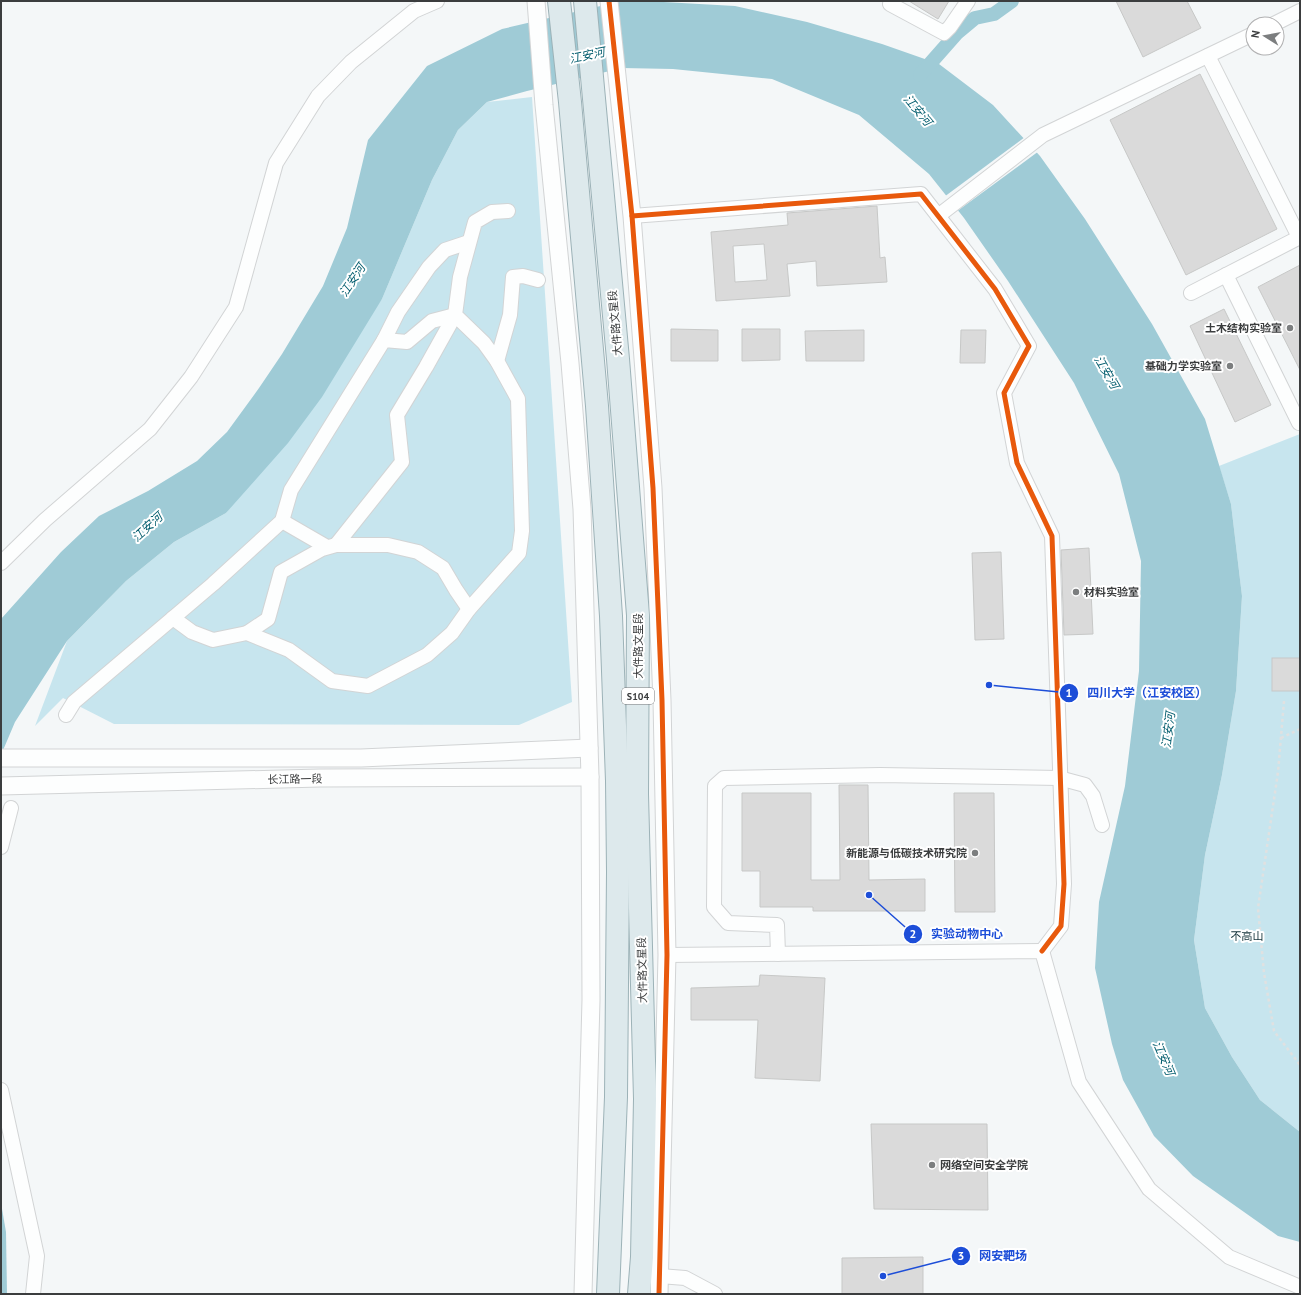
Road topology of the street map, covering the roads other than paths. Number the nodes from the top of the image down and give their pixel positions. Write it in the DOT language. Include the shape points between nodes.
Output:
graph roads {
  1 [pos="437,1"];
  2 [pos="559,1"];
  3 [pos="585,1"];
  4 [pos="609,1"];
  5 [pos="968,1"];
  6 [pos="536,2"];
  7 [pos="890,4"];
  8 [pos="1300,11"];
  9 [pos="1285,18"];
  10 [pos="1245,38"];
  11 [pos="1208,56"];
  12 [pos="508,211"];
  13 [pos="632,216"];
  14 [pos="938,216"];
  15 [pos="1300,237"];
  16 [pos="469,242"];
  17 [pos="1226,275"];
  18 [pos="538,280"];
  19 [pos="1191,293"];
  20 [pos="455,315"];
  21 [pos="384,340"];
  22 [pos="497,361"];
  23 [pos="1299,423"];
  24 [pos="282,520"];
  25 [pos="332,546"];
  26 [pos="1,563"];
  27 [pos="469,609"];
  28 [pos="173,618"];
  29 [pos="247,633"];
  30 [pos="66,715"];
  31 [pos="589,748"];
  32 [pos="2,758"];
  33 [pos="590,778"];
  34 [pos="1059,778"];
  35 [pos="4,786"];
  36 [pos="11,808"];
  37 [pos="1102,825"];
  38 [pos="1,847"];
  39 [pos="1042,951"];
  40 [pos="778,954"];
  41 [pos="667,955"];
  42 [pos="1,1090"];
  43 [pos="660,1276"];
  44 [pos="1300,1287"];
  45 [pos="33,1294"];
  46 [pos="583,1294"];
  47 [pos="608,1294"];
  48 [pos="639,1294"];
  49 [pos="659,1294"];
  50 [pos="715,1294"];
  1 -- 26 [label="street" via="414,11 351,62 318,96 276,163 236,307 191,377 150,429 45,520"];
  2 -- 47 [label="main road, S104" via="597,406 611,616 617,766 616,1097"];
  3 -- 48 [label="main road, 大件路文星段 / S104" via="619,367 638,615 638,802 644,1099 642,1257"];
  4 -- 13 [label="street"];
  5 -- 7 [label="street" via="944,33"];
  6 -- 31 [label="street" via="582,509"];
  8 -- 9 [label="street"];
  10 -- 11 [label="street"];
  11 -- 14 [label="street" via="1043,135"];
  11 -- 15 [label="street"];
  12 -- 16 [label="street" via="492,212 475,222"];
  13 -- 14 [label="street" via="921,194"];
  13 -- 41 [label="street" via="654,496 662,700"];
  14 -- 34 [label="street" via="995,289 1029,346 1004,393 1017,463 1052,536"];
  15 -- 17 [label="street"];
  16 -- 20 [label="street" via="460,277"];
  16 -- 21 [label="street" via="445,250 429,267 398,312"];
  17 -- 19 [label="street"];
  17 -- 23 [label="street"];
  18 -- 22 [label="street" via="523,276 513,277 510,315"];
  20 -- 21 [label="street" via="432,321 408,342"];
  20 -- 22 [label="street" via="484,343"];
  20 -- 25 [label="street" via="397,415 402,462"];
  21 -- 24 [label="street" via="291,490"];
  22 -- 27 [label="street" via="518,399 522,531 519,553"];
  24 -- 25 [label="street"];
  24 -- 28 [label="street"];
  25 -- 27 [label="street" via="388,545 418,552 443,568"];
  25 -- 29 [label="street" via="281,572 268,619"];
  27 -- 29 [label="street" via="452,633 427,655 368,686 332,682 289,650"];
  28 -- 29 [label="street" via="192,632 213,640"];
  28 -- 30 [label="street" via="74,702"];
  31 -- 32 [label="street, 长江路一段" via="361,758"];
  31 -- 33 [label="street"];
  33 -- 35 [label="street, 长江路一段" via="320,778"];
  33 -- 46 [label="street" via="592,1000"];
  34 -- 37 [label="street" via="1084,785 1093,796"];
  34 -- 39 [label="street" via="1064,884 1061,926"];
  34 -- 40 [label="street" via="880,775 724,778 715,786 714,907 728,923 777,925"];
  36 -- 38 [label="street"];
  39 -- 40 [label="street"];
  39 -- 44 [label="street" via="1079,1082 1149,1189 1229,1257"];
  40 -- 41 [label="street"];
  41 -- 43 [label="street"];
  42 -- 45 [label="street" via="38,1256"];
  43 -- 49 [label="street"];
  43 -- 50 [label="street" via="685,1278"];
}
